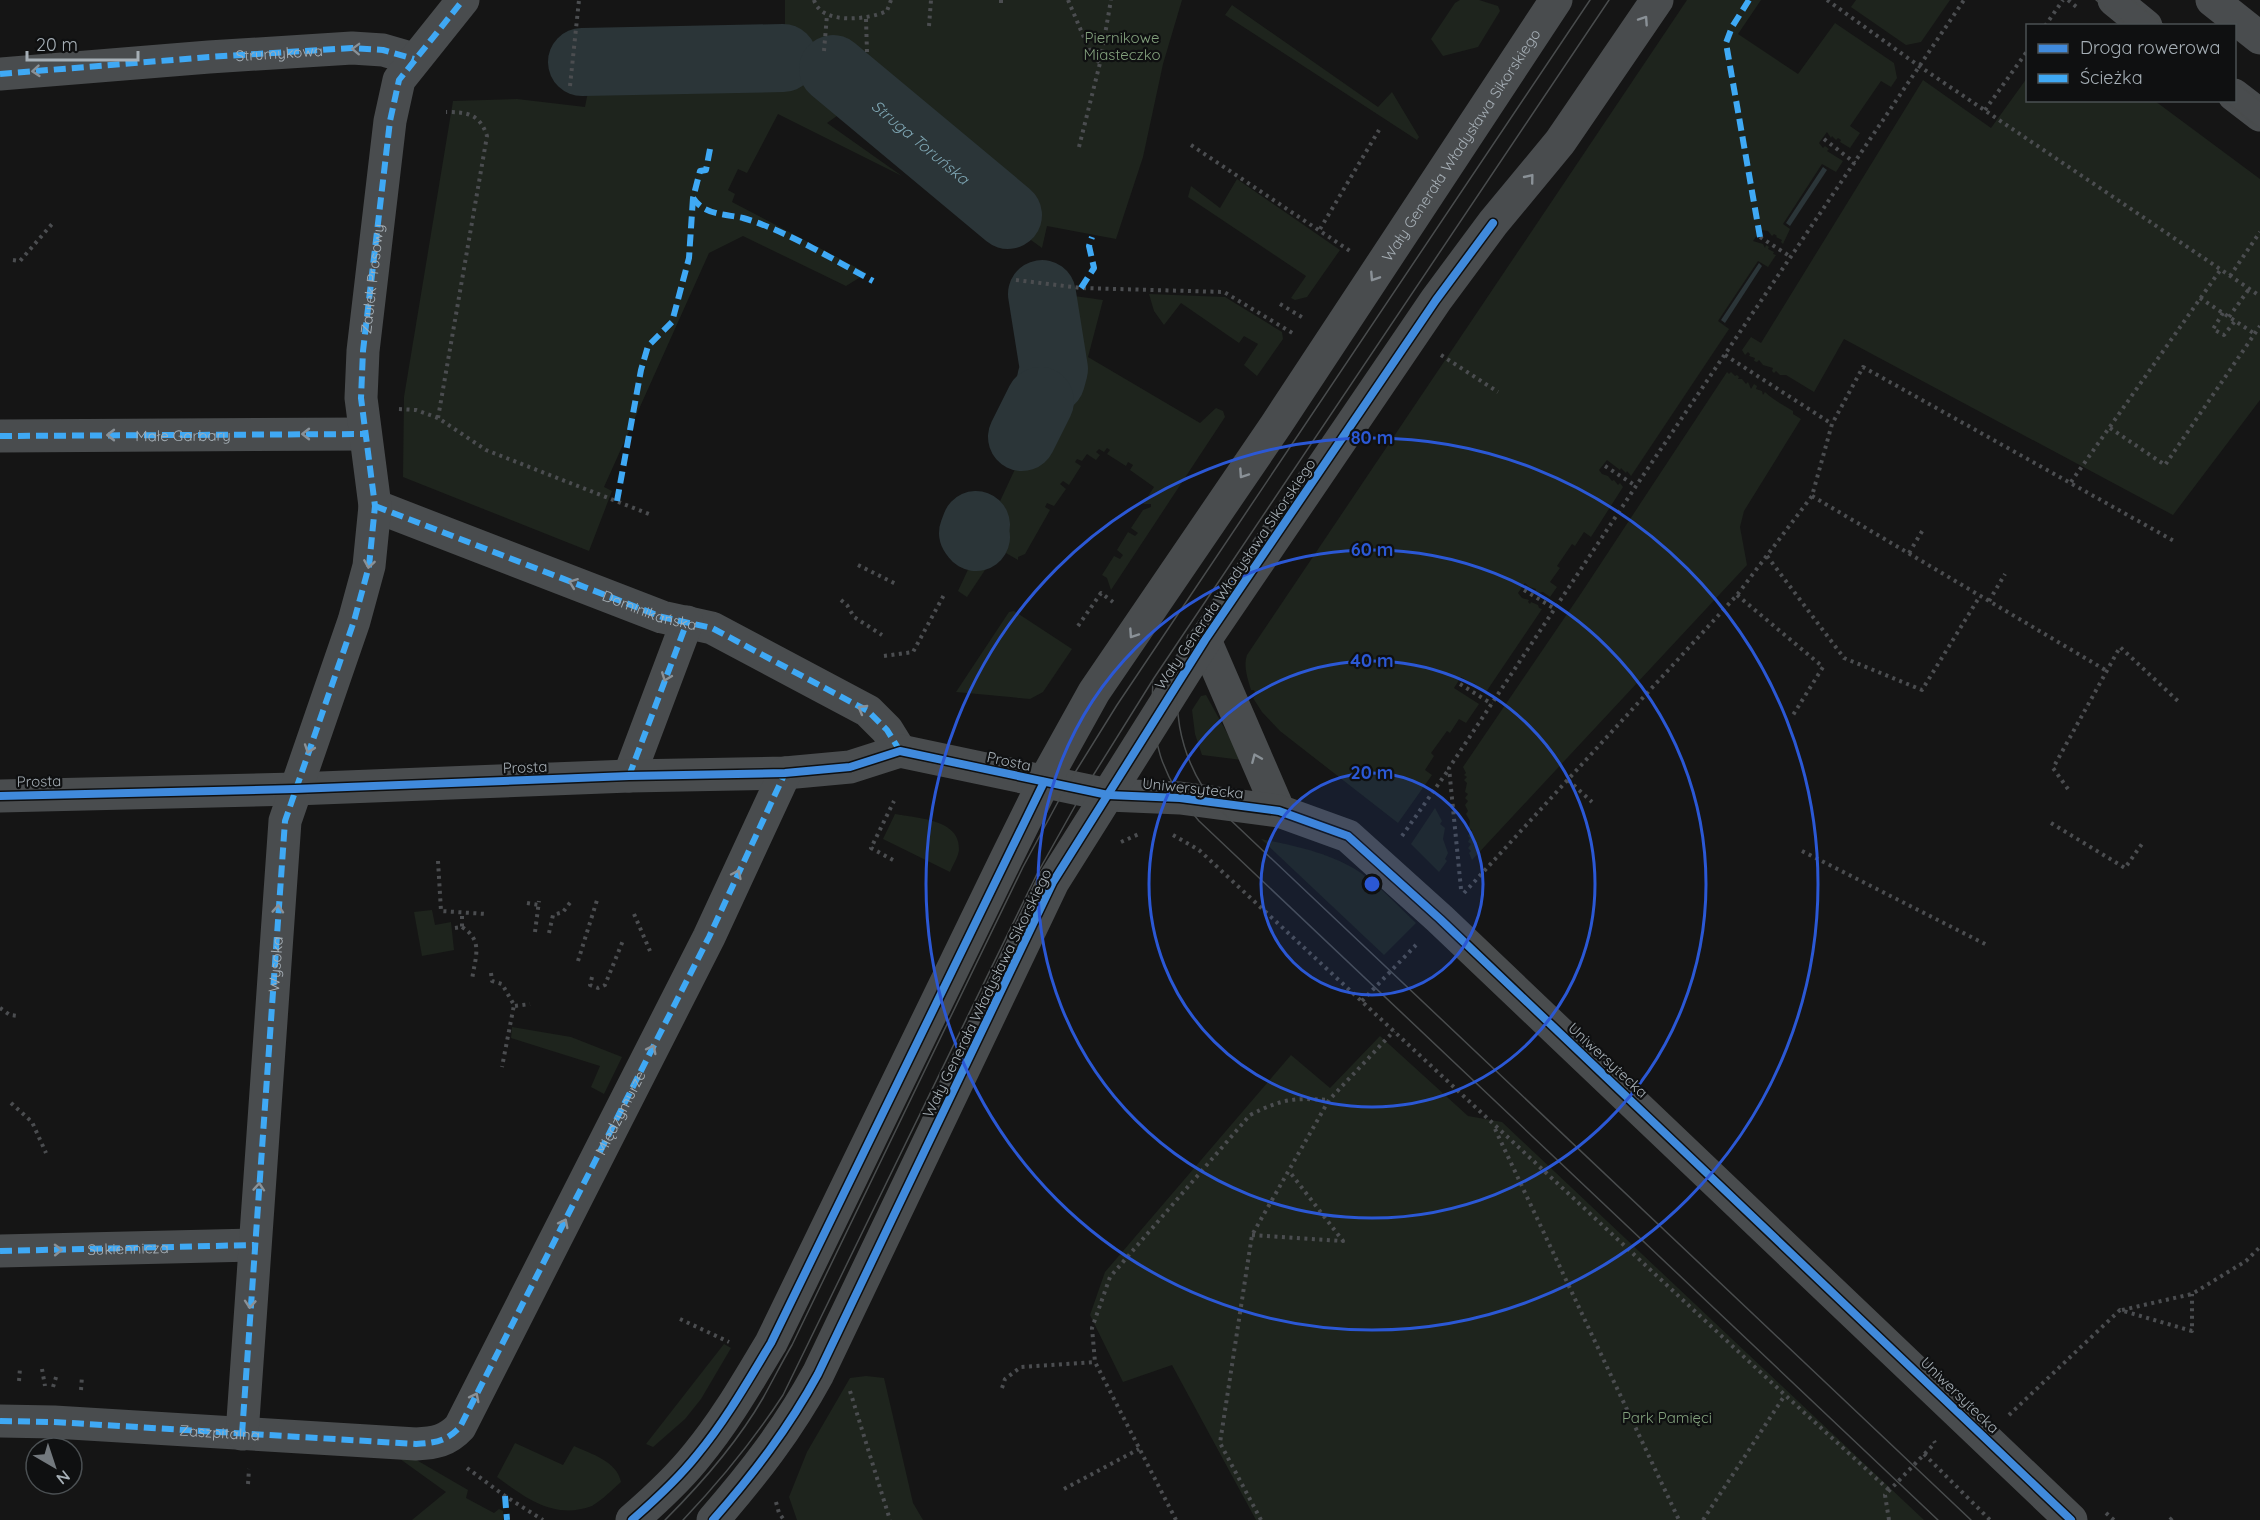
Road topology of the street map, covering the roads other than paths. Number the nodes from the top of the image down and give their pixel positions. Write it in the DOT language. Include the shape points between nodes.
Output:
graph roads {
  1 [pos="463,0"];
  2 [pos="1556,0"];
  3 [pos="1657,0"];
  4 [pos="2114,0"];
  5 [pos="2212,0"];
  6 [pos="2144,24"];
  7 [pos="2260,38"];
  8 [pos="414,59"];
  9 [pos="0,74"];
  10 [pos="2236,96"];
  11 [pos="2260,115"];
  12 [pos="365,434"];
  13 [pos="0,436"];
  14 [pos="375,506"];
  15 [pos="687,622"];
  16 [pos="1205,640"];
  17 [pos="900,751"];
  18 [pos="785,773"];
  19 [pos="629,776"];
  20 [pos="1044,782"];
  21 [pos="295,789"];
  22 [pos="1108,795"];
  23 [pos="0,796"];
  24 [pos="1279,812"];
  25 [pos="254,1245"];
  26 [pos="0,1251"];
  27 [pos="0,1421"];
  28 [pos="242,1434"];
  29 [pos="440,1442"];
  30 [pos="632,1520"];
  31 [pos="714,1520"];
  32 [pos="2071,1520"];
  1 -- 8 [label="street, Zaułek Prosowy"];
  2 -- 20 [label="street, Wały Generała Władysława Sikorskiego, one-way" via="1276,425 1094,692"];
  16 -- 3 [label="street, Wały Generała Władysława Sikorskiego, one-way" via="1436,300 1560,142"];
  4 -- 6 [label="street"];
  5 -- 7 [label="street"];
  8 -- 9 [label="street, Strumykowa, one-way" via="352,48"];
  8 -- 12 [label="street, Zaułek Prosowy" via="399,80 390,121 363,351 361,398"];
  10 -- 11 [label="street"];
  12 -- 13 [label="street, Małe Garbary, one-way"];
  12 -- 14 [label="street, Zaułek Prosowy"];
  15 -- 14 [label="street, Dominikańska, one-way" via="662,617"];
  14 -- 21 [label="street, Wysoka, one-way" via="369,566 354,621"];
  17 -- 15 [label="street, Dominikańska, one-way" via="868,711 712,628"];
  15 -- 19 [label="street, one-way"];
  16 -- 22 [label="street, Wały Generała Władysława Sikorskiego"];
  24 -- 16 [label="street, Uniwersytecka, one-way"];
  17 -- 18 [label="street, Prosta" via="850,767"];
  17 -- 20 [label="street, Prosta"];
  18 -- 19 [label="street, Prosta"];
  29 -- 18 [label="street, Międzymurze, one-way" via="460,1427 709,937"];
  19 -- 21 [label="street, Prosta"];
  20 -- 22 [label="street, Uniwersytecka"];
  20 -- 30 [label="street, Wały Generała Władysława Sikorskiego" via="771,1343 697,1455"];
  21 -- 23 [label="street, Prosta"];
  25 -- 21 [label="street, Wysoka, one-way" via="284,833"];
  22 -- 24 [label="street, Uniwersytecka" via="1180,798"];
  22 -- 31 [label="street, Wały Generała Władysława Sikorskiego" via="1053,882 798,1412 763,1462"];
  24 -- 32 [label="street, Uniwersytecka" via="1348,836"];
  26 -- 25 [label="street, Sukiennicza, one-way"];
  25 -- 28 [label="street, Wysoka, one-way"];
  27 -- 28 [label="street, Zaszpitalna"];
  28 -- 29 [label="street, Zaszpitalna"];
}
